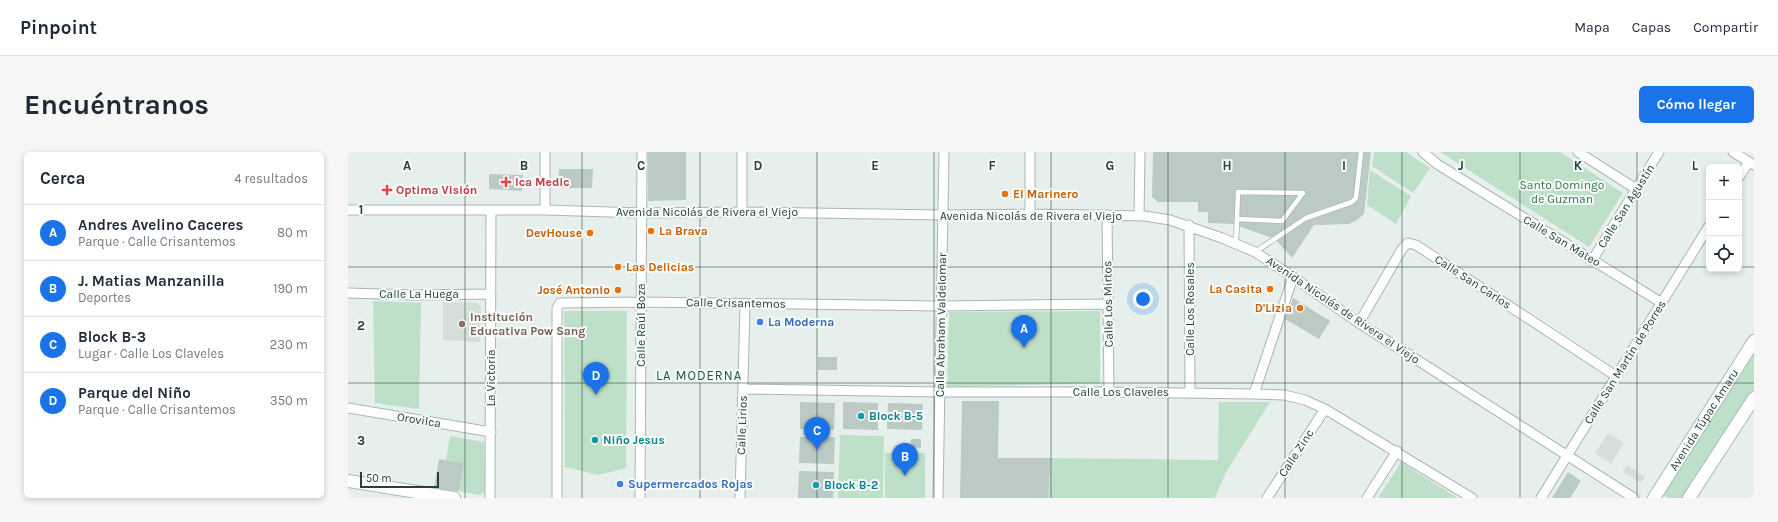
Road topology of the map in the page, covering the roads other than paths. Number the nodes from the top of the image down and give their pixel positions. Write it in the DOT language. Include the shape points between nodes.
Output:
graph roads {
  1 [pos="545,152"];
  2 [pos="642,152"];
  3 [pos="742,152"];
  4 [pos="944,152"];
  5 [pos="1030,152"];
  6 [pos="1140,152"];
  7 [pos="1361,152"];
  8 [pos="1423,152"];
  9 [pos="1578,152"];
  10 [pos="1659,152"];
  11 [pos="1733,152"];
  12 [pos="1751,164"];
  13 [pos="1742,174"];
  14 [pos="1636,189"];
  15 [pos="348,210"];
  16 [pos="490,210"];
  17 [pos="545,210"];
  18 [pos="742,212"];
  19 [pos="642,213"];
  20 [pos="1030,214"];
  21 [pos="1107,215"];
  22 [pos="943,216"];
  23 [pos="1139,216"];
  24 [pos="1238,219"];
  25 [pos="1189,225"];
  26 [pos="1706,231"];
  27 [pos="1236,244"];
  28 [pos="1255,252"];
  29 [pos="1593,259"];
  30 [pos="1293,277"];
  31 [pos="348,293"];
  32 [pos="491,294"];
  33 [pos="641,302"];
  34 [pos="1662,302"];
  35 [pos="745,304"];
  36 [pos="1108,304"];
  37 [pos="941,306"];
  38 [pos="1359,323"];
  39 [pos="1754,341"];
  40 [pos="1616,376"];
  41 [pos="743,389"];
  42 [pos="939,392"];
  43 [pos="1109,392"];
  44 [pos="1190,392"];
  45 [pos="1254,394"];
  46 [pos="1754,398"];
  47 [pos="348,408"];
  48 [pos="1325,409"];
  49 [pos="491,432"];
  50 [pos="1397,451"];
  51 [pos="1567,455"];
  52 [pos="348,481"];
  53 [pos="454,498"];
  54 [pos="490,498"];
  55 [pos="557,498"];
  56 [pos="640,498"];
  57 [pos="740,498"];
  58 [pos="938,498"];
  59 [pos="1267,498"];
  60 [pos="1367,498"];
  61 [pos="1472,498"];
  62 [pos="1541,498"];
  63 [pos="1634,498"];
  64 [pos="1654,498"];
  65 [pos="1689,498"];
  1 -- 17 [label="street"];
  2 -- 19 [label="street, Calle Raúl Boza"];
  3 -- 18 [label="street"];
  4 -- 22 [label="street, Calle Abraham Valdelomar"];
  5 -- 20 [label="street"];
  6 -- 23 [label="street"];
  7 -- 28 [label="lane" via="1356,198 1352,202 1306,218"];
  8 -- 29 [label="street, Calle San Mateo" via="1437,164"];
  9 -- 14 [label="street"];
  10 -- 14 [label="street, Calle San Agustín"];
  11 -- 12 [label="street"];
  12 -- 13 [label="street"];
  14 -- 29 [label="street, Calle San Agustín"];
  15 -- 16 [label="street, Avenida Nicolás de Rivera el Viejo"];
  16 -- 17 [label="street, Avenida Nicolás de Rivera el Viejo"];
  16 -- 32 [label="street, La Victoria"];
  17 -- 19 [label="street, Avenida Nicolás de Rivera el Viejo"];
  18 -- 19 [label="street, Avenida Nicolás de Rivera el Viejo"];
  18 -- 22 [label="street, Avenida Nicolás de Rivera el Viejo"];
  19 -- 33 [label="street, Calle Raúl Boza"];
  20 -- 21 [label="street, Avenida Nicolás de Rivera el Viejo"];
  20 -- 22 [label="street, Avenida Nicolás de Rivera el Viejo"];
  21 -- 23 [label="street, Avenida Nicolás de Rivera el Viejo"];
  21 -- 36 [label="street, Calle Los Mirtos"];
  22 -- 37 [label="street, Calle Abraham Valdelomar"];
  23 -- 25 [label="street, Avenida Nicolás de Rivera el Viejo"];
  24 -- 24 [label="lane" via="1238,192 1303,193 1282,221"];
  24 -- 27 [label="lane"];
  25 -- 27 [label="street, Avenida Nicolás de Rivera el Viejo"];
  25 -- 44 [label="street, Calle Los Rosales"];
  26 -- 34 [label="street, Calle San Martín de Porres"];
  27 -- 28 [label="street, Avenida Nicolás de Rivera el Viejo"];
  28 -- 30 [label="street, Avenida Nicolás de Rivera el Viejo"];
  29 -- 34 [label="street, Calle San Mateo"];
  30 -- 38 [label="street, Avenida Nicolás de Rivera el Viejo"];
  30 -- 45 [label="street"];
  31 -- 32 [label="street, Calle La Huega"];
  32 -- 49 [label="street, La Victoria"];
  33 -- 35 [label="street, Calle Crisantemos"];
  33 -- 55 [label="street, Calle Crisantemos" via="560,303 557,308"];
  33 -- 56 [label="street, Calle Raúl Boza"];
  34 -- 40 [label="street, Calle San Martín de Porres"];
  35 -- 37 [label="street, Calle Crisantemos"];
  35 -- 41 [label="street, Calle Lirios"];
  36 -- 37 [label="street, Calle Crisantemos"];
  36 -- 43 [label="street, Calle Los Mirtos"];
  37 -- 42 [label="street, Calle Abraham Valdelomar"];
  38 -- 40 [label="street, Calle San Carlos" via="1408,242"];
  38 -- 51 [label="street, Avenida Nicolás de Rivera el Viejo"];
  39 -- 64 [label="main road, Avenida Túpac Amaru"];
  40 -- 51 [label="street, Calle San Martín de Porres"];
  41 -- 42 [label="street, Calle Los Claveles"];
  41 -- 57 [label="street, Calle Lirios"];
  42 -- 43 [label="street, Calle Los Claveles"];
  42 -- 58 [label="street, Calle Abraham Valdelomar"];
  43 -- 44 [label="street, Calle Los Claveles"];
  44 -- 45 [label="street, Calle Los Claveles"];
  45 -- 48 [label="street, Calle Los Claveles" via="1284,395 1305,400"];
  46 -- 65 [label="main road"];
  47 -- 49 [label="street, Orovilca"];
  48 -- 50 [label="street, Calle Los Claveles"];
  48 -- 59 [label="street, Calle Zinc"];
  49 -- 54 [label="street, La Victoria"];
  50 -- 60 [label="street"];
  50 -- 61 [label="street, Calle Los Claveles"];
  51 -- 62 [label="street, Calle San Martín de Porres"];
  51 -- 63 [label="street, Avenida Nicolás de Rivera el Viejo"];
  52 -- 53 [label="main road"];
}
